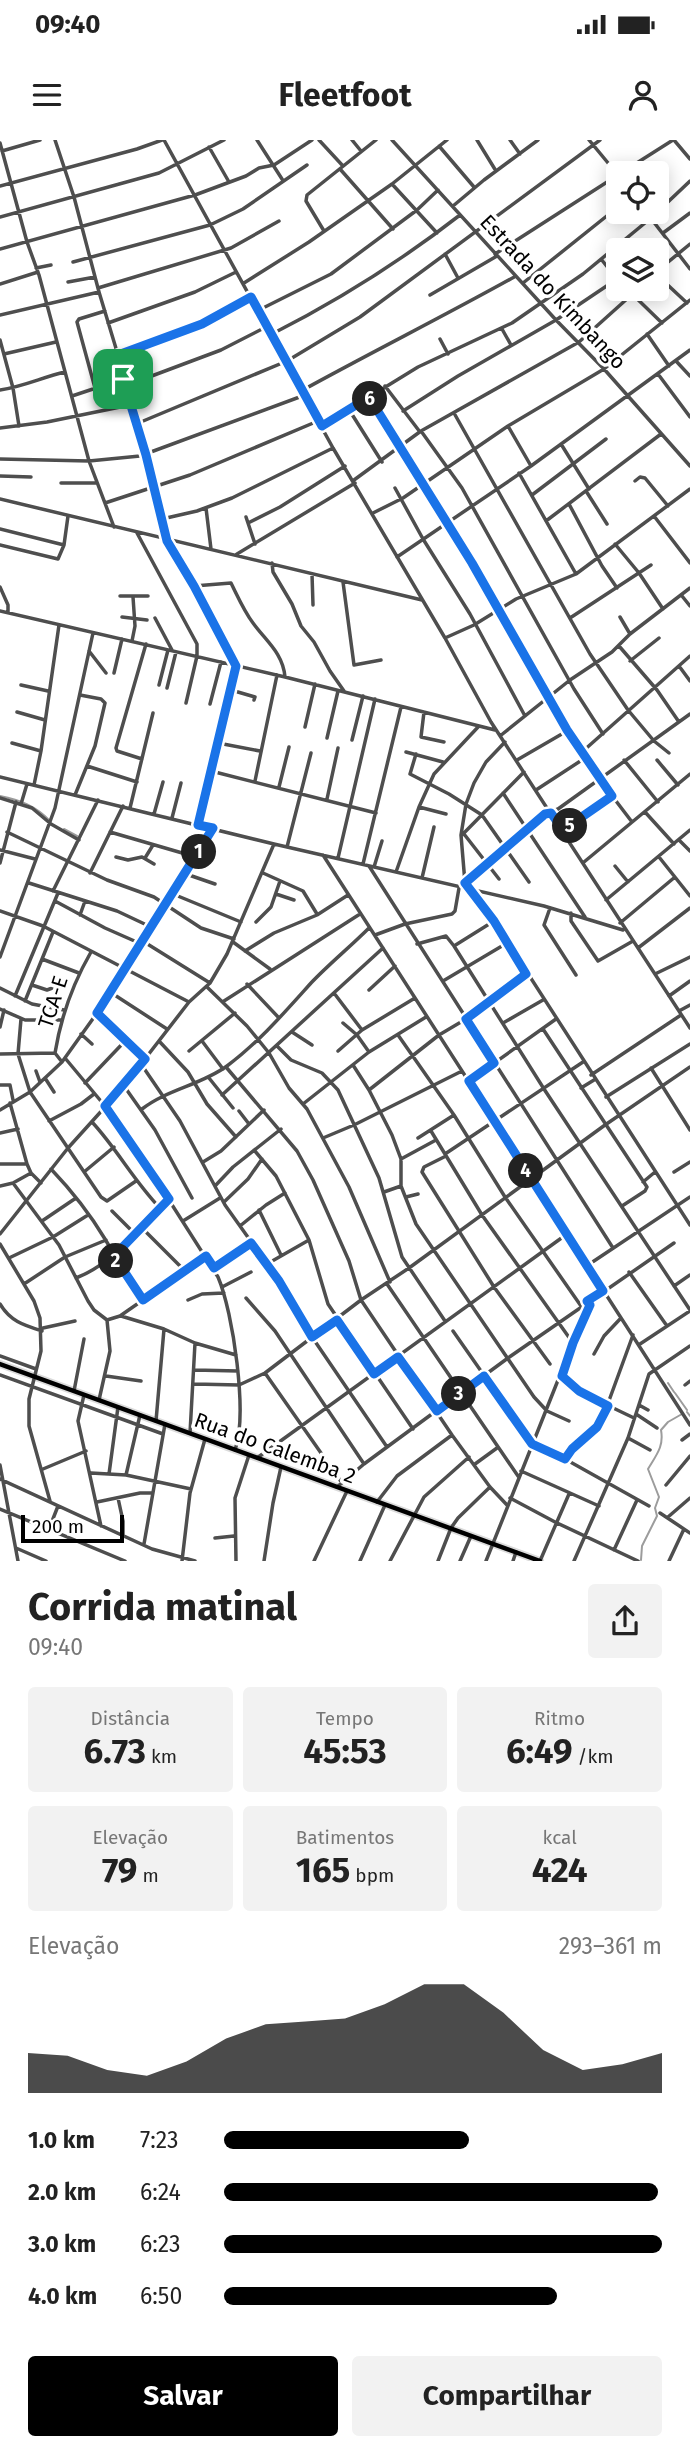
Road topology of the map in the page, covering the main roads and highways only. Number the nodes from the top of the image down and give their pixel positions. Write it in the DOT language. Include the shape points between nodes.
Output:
graph roads {
  1 [pos="0,1364"];
  2 [pos="540,1561"];
  1 -- 2 [label="main road, Rua do Calemba 2"];
}
